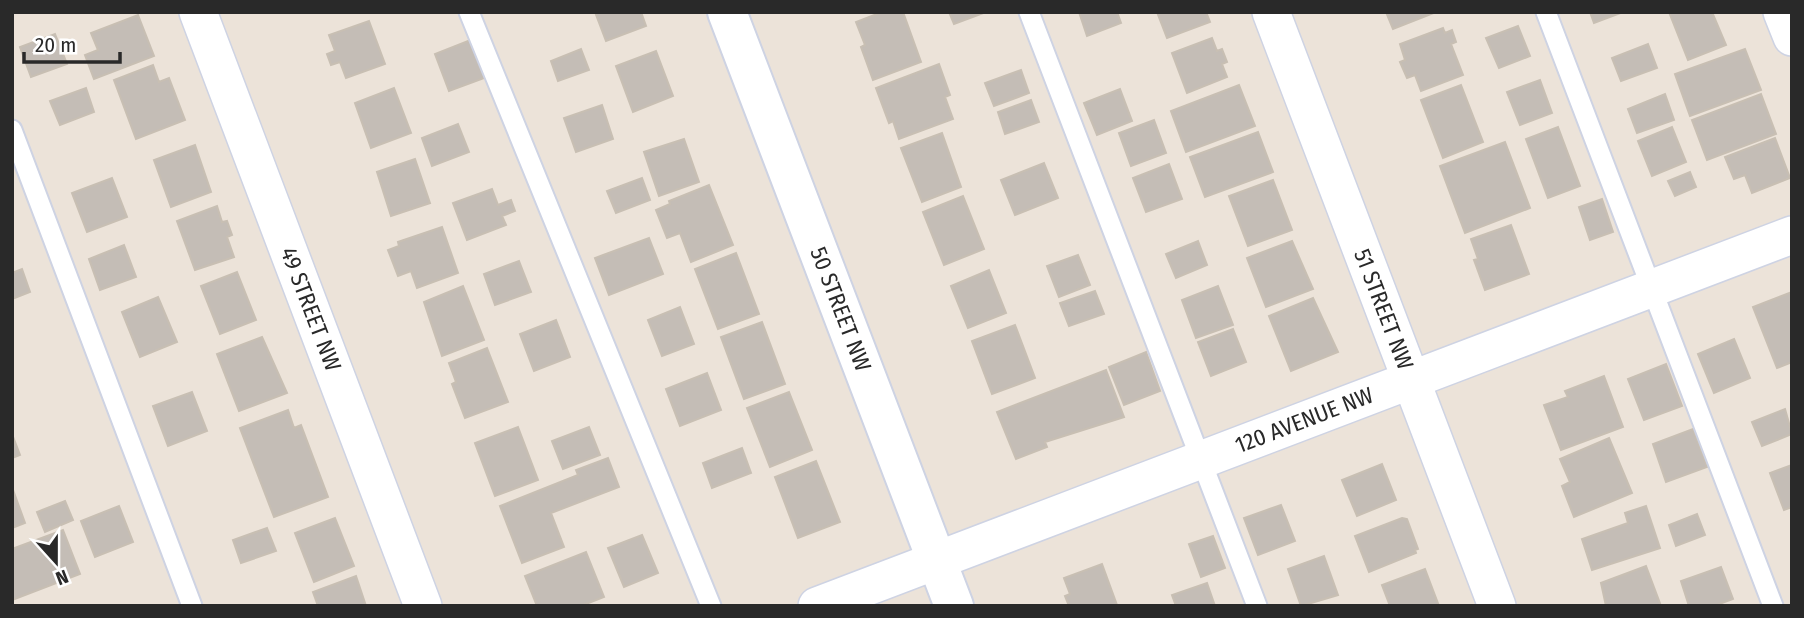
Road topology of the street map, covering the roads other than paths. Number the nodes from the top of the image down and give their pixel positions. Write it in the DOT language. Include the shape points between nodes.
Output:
graph roads {
  1 [pos="198,12"];
  2 [pos="470,12"];
  3 [pos="727,12"];
  4 [pos="1030,12"];
  5 [pos="1271,12"];
  6 [pos="1546,12"];
  7 [pos="1782,12"];
  8 [pos="1792,37"];
  9 [pos="12,130"];
  10 [pos="1792,235"];
  11 [pos="1650,289"];
  12 [pos="1411,380"];
  13 [pos="1202,459"];
  14 [pos="937,559"];
  15 [pos="192,606"];
  16 [pos="423,606"];
  17 [pos="711,606"];
  18 [pos="817,606"];
  19 [pos="954,606"];
  20 [pos="1257,606"];
  21 [pos="1497,606"];
  22 [pos="1773,606"];
  1 -- 16 [label="street, 49 STREET NW"];
  2 -- 17 [label="lane"];
  3 -- 14 [label="main road, 50 STREET NW"];
  4 -- 13 [label="lane"];
  5 -- 12 [label="street, 51 STREET NW"];
  6 -- 11 [label="lane"];
  7 -- 8 [label="street"];
  9 -- 15 [label="lane"];
  10 -- 11 [label="street, 120 AVENUE NW"];
  11 -- 12 [label="street, 120 AVENUE NW"];
  11 -- 22 [label="lane"];
  12 -- 13 [label="street, 120 AVENUE NW"];
  12 -- 21 [label="street, 51 STREET NW"];
  13 -- 14 [label="street, 120 AVENUE NW"];
  13 -- 20 [label="lane"];
  14 -- 18 [label="street, 120 AVENUE NW"];
  14 -- 19 [label="main road, 50 STREET NW"];
}
